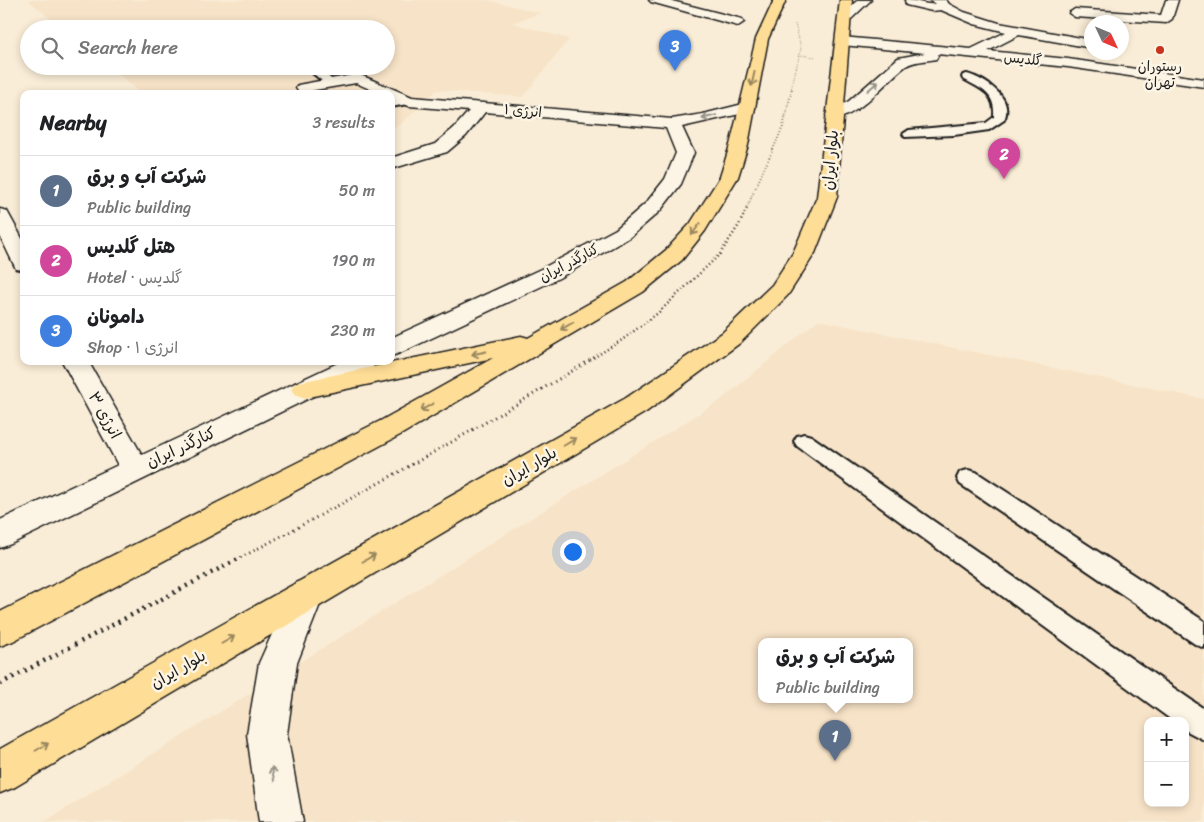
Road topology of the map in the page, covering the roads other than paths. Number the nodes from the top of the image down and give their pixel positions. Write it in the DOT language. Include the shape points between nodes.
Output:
graph roads {
  1 [pos="655,0"];
  2 [pos="689,0"];
  3 [pos="780,0"];
  4 [pos="865,0"];
  5 [pos="911,0"];
  6 [pos="1172,0"];
  7 [pos="939,3"];
  8 [pos="1064,4"];
  9 [pos="677,5"];
  10 [pos="727,9"];
  11 [pos="1075,13"];
  12 [pos="1084,18"];
  13 [pos="844,20"];
  14 [pos="1020,30"];
  15 [pos="751,31"];
  16 [pos="1084,42"];
  17 [pos="902,54"];
  18 [pos="972,54"];
  19 [pos="1120,60"];
  20 [pos="1123,70"];
  21 [pos="321,75"];
  22 [pos="967,77"];
  23 [pos="331,83"];
  24 [pos="1204,83"];
  25 [pos="311,90"];
  26 [pos="385,90"];
  27 [pos="395,95"];
  28 [pos="409,101"];
  29 [pos="395,103"];
  30 [pos="481,107"];
  31 [pos="747,108"];
  32 [pos="834,115"];
  33 [pos="672,124"];
  34 [pos="909,134"];
  35 [pos="395,163"];
  36 [pos="0,215"];
  37 [pos="20,256"];
  38 [pos="544,339"];
  39 [pos="395,346"];
  40 [pos="78,365"];
  41 [pos="355,365"];
  42 [pos="304,389"];
  43 [pos="804,441"];
  44 [pos="135,469"];
  45 [pos="968,478"];
  46 [pos="1,534"];
  47 [pos="307,594"];
  48 [pos="0,630"];
  49 [pos="1204,636"];
  50 [pos="1204,726"];
  51 [pos="0,772"];
  52 [pos="281,822"];
  1 -- 9 [label="street"];
  2 -- 9 [label="street"];
  3 -- 15 [label="main road"];
  4 -- 13 [label="street"];
  5 -- 7 [label="street" via="910,3 918,6"];
  6 -- 11 [label="street" via="1166,19"];
  7 -- 14 [label="street" via="969,19"];
  8 -- 11 [label="street"];
  9 -- 15 [label="street"];
  10 -- 15 [label="street"];
  11 -- 12 [label="street"];
  13 -- 17 [label="street"];
  13 -- 32 [label="main road, بلوار ایران"];
  14 -- 16 [label="street"];
  14 -- 18 [label="street"];
  15 -- 31 [label="main road, one-way"];
  17 -- 18 [label="street, گلدیس"];
  32 -- 17 [label="street, one-way" via="854,104"];
  18 -- 20 [label="street, گلدیس"];
  19 -- 20 [label="street"];
  20 -- 24 [label="street, گلدیس"];
  21 -- 23 [label="lane"];
  22 -- 34 [label="lane" via="995,94 1002,106 1000,118 990,126"];
  23 -- 25 [label="street, انرژی ۱"];
  23 -- 26 [label="street, انرژی ۱" via="358,78"];
  27 -- 28 [label="street, انرژی ۱"];
  28 -- 29 [label="lane"];
  28 -- 30 [label="street, انرژی ۱"];
  30 -- 33 [label="street, انرژی ۱"];
  30 -- 35 [label="street" via="441,148"];
  31 -- 33 [label="street, انرژی ۱, one-way"];
  31 -- 38 [label="main road, one-way" via="729,177 698,227 674,255 635,287"];
  47 -- 32 [label="main road, بلوار ایران, one-way" via="636,405 731,338 780,290 804,253 827,198"];
  33 -- 39 [label="street, کنارگذر ایران" via="685,153 674,180 653,208 623,233 551,273"];
  36 -- 37 [label="street"];
  38 -- 42 [label="main road, one-way"];
  38 -- 48 [label="main road, one-way" via="392,427"];
  40 -- 44 [label="street, انرژی ۳"];
  41 -- 42 [label="street, کنارگذر ایران"];
  42 -- 44 [label="street, کنارگذر ایران"];
  43 -- 50 [label="lane"];
  44 -- 46 [label="street, کنارگذر ایران"];
  45 -- 49 [label="lane"];
  51 -- 47 [label="main road, بلوار ایران, one-way"];
  52 -- 47 [label="street, one-way" via="267,734 278,663"];
}
